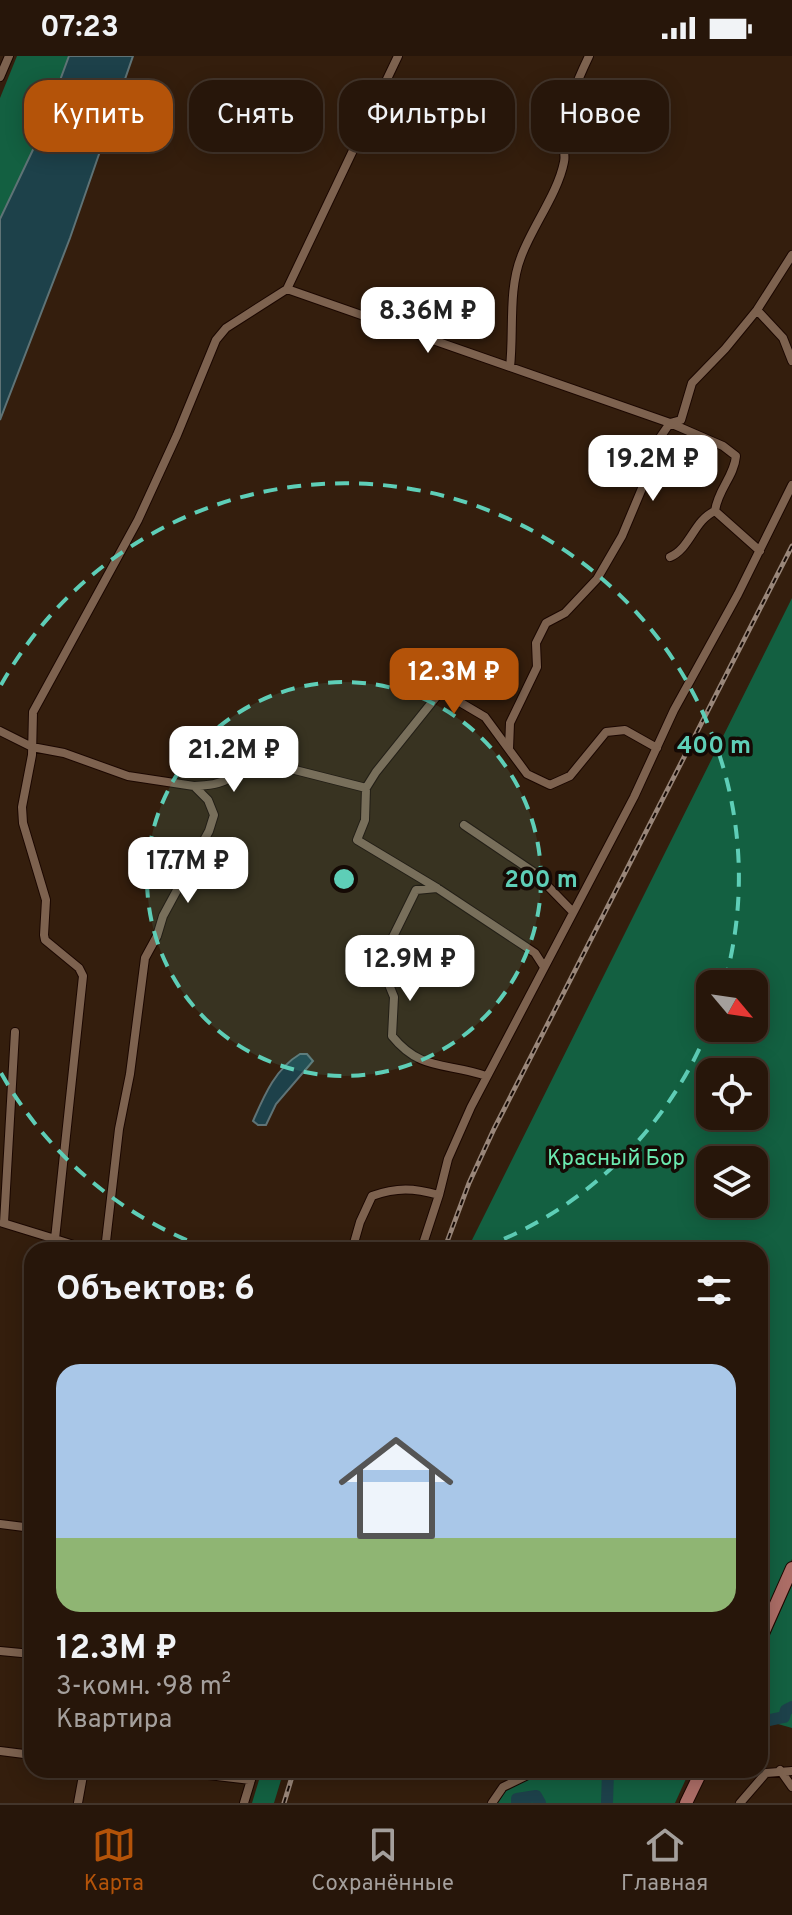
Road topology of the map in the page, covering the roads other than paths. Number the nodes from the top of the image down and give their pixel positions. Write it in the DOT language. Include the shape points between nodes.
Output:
graph roads {
  1 [pos="9,56"];
  2 [pos="398,56"];
  3 [pos="589,56"];
  4 [pos="0,77"];
  5 [pos="792,255"];
  6 [pos="287,289"];
  7 [pos="757,310"];
  8 [pos="792,361"];
  9 [pos="510,367"];
  10 [pos="670,423"];
  11 [pos="792,485"];
  12 [pos="715,511"];
  13 [pos="760,551"];
  14 [pos="670,557"];
  15 [pos="0,731"];
  16 [pos="32,747"];
  17 [pos="657,748"];
  18 [pos="509,750"];
  19 [pos="194,786"];
  20 [pos="366,788"];
  21 [pos="464,825"];
  22 [pos="437,888"];
  23 [pos="573,912"];
  24 [pos="544,967"];
  25 [pos="15,1032"];
  26 [pos="486,1076"];
  27 [pos="439,1195"];
  28 [pos="2,1222"];
  29 [pos="55,1239"];
  30 [pos="64,1242"];
  31 [pos="106,1242"];
  32 [pos="354,1242"];
  33 [pos="424,1242"];
  34 [pos="0,1524"];
  35 [pos="24,1527"];
  36 [pos="792,1568"];
  37 [pos="768,1622"];
  38 [pos="0,1651"];
  39 [pos="24,1653"];
  40 [pos="0,1751"];
  41 [pos="24,1754"];
  42 [pos="780,1770"];
  43 [pos="792,1771"];
  44 [pos="768,1773"];
  45 [pos="83,1778"];
  46 [pos="234,1778"];
  47 [pos="522,1778"];
  48 [pos="698,1778"];
  49 [pos="762,1778"];
  50 [pos="251,1780"];
  51 [pos="792,1787"];
  52 [pos="78,1803"];
  53 [pos="244,1803"];
  54 [pos="492,1803"];
  55 [pos="686,1803"];
  56 [pos="740,1803"];
  1 -- 4 [label="street"];
  2 -- 6 [label="street"];
  3 -- 9 [label="street" via="576,82 563,137 564,161 520,259 510,323"];
  5 -- 7 [label="street"];
  6 -- 9 [label="street"];
  6 -- 16 [label="street" via="216,340 138,520 33,712"];
  7 -- 8 [label="street" via="783,338"];
  7 -- 10 [label="street" via="692,383 681,420"];
  9 -- 10 [label="street"];
  10 -- 12 [label="street" via="736,456"];
  10 -- 18 [label="street" via="652,454 622,536 597,579 565,613 546,623 536,643 537,667 510,723"];
  11 -- 13 [label="street"];
  12 -- 13 [label="street"];
  12 -- 14 [label="street" via="704,516 678,554"];
  13 -- 17 [label="street"];
  15 -- 16 [label="street"];
  16 -- 19 [label="street" via="128,776"];
  16 -- 29 [label="street" via="23,823 46,900 45,940 83,976"];
  17 -- 18 [label="street" via="625,730 606,732 570,776 550,785 527,774"];
  17 -- 23 [label="street"];
  18 -- 20 [label="street" via="485,717 441,691"];
  19 -- 20 [label="street" via="220,785 251,755"];
  19 -- 31 [label="street" via="214,815 145,958"];
  20 -- 22 [label="street" via="365,820 357,840"];
  21 -- 23 [label="street" via="535,873"];
  22 -- 24 [label="street" via="535,953"];
  22 -- 26 [label="street" via="416,890 386,951 383,970 394,997 392,1036 422,1061"];
  23 -- 24 [label="street"];
  24 -- 26 [label="street"];
  25 -- 28 [label="street"];
  26 -- 27 [label="street" via="448,1159"];
  27 -- 32 [label="street" via="395,1188 372,1196"];
  27 -- 33 [label="street"];
  28 -- 29 [label="street"];
  29 -- 30 [label="street"];
  34 -- 35 [label="street"];
  36 -- 37 [label="main road"];
  38 -- 39 [label="street"];
  40 -- 41 [label="street"];
  42 -- 43 [label="street"];
  42 -- 44 [label="street"];
  42 -- 51 [label="street"];
  45 -- 52 [label="street"];
  46 -- 50 [label="street"];
  47 -- 54 [label="street" via="503,1787"];
  48 -- 55 [label="main road"];
  49 -- 56 [label="street"];
  50 -- 53 [label="street"];
}
